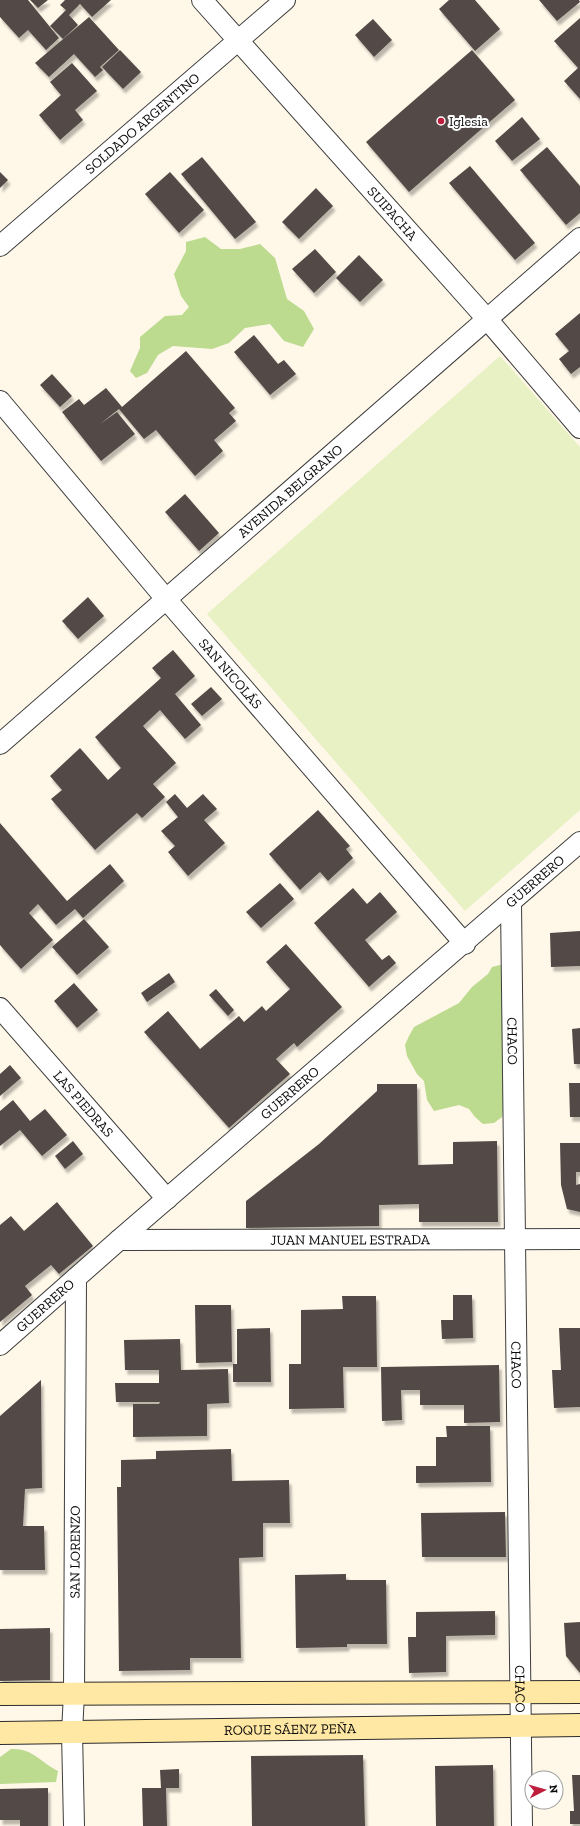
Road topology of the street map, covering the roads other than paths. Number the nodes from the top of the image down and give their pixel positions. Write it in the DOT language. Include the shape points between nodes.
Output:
graph roads {
  1 [pos="202,0"];
  2 [pos="285,0"];
  3 [pos="237,41"];
  4 [pos="580,238"];
  5 [pos="0,246"];
  6 [pos="487,319"];
  7 [pos="0,401"];
  8 [pos="580,428"];
  9 [pos="166,599"];
  10 [pos="0,744"];
  11 [pos="580,842"];
  12 [pos="511,904"];
  13 [pos="465,944"];
  14 [pos="0,1008"];
  15 [pos="167,1199"];
  16 [pos="515,1239"];
  17 [pos="580,1239"];
  18 [pos="119,1240"];
  19 [pos="76,1278"];
  20 [pos="0,1345"];
  21 [pos="520,1692"];
  22 [pos="580,1692"];
  23 [pos="0,1694"];
  24 [pos="74,1694"];
  25 [pos="580,1725"];
  26 [pos="521,1726"];
  27 [pos="72,1732"];
  28 [pos="0,1733"];
  29 [pos="74,1826"];
  30 [pos="522,1826"];
  1 -- 3 [label="street, SUIPACHA"];
  2 -- 3 [label="street, SOLDADO ARGENTINO"];
  3 -- 5 [label="street, SOLDADO ARGENTINO"];
  3 -- 6 [label="street, SUIPACHA"];
  4 -- 6 [label="street, AVENIDA BELGRANO"];
  6 -- 8 [label="street, SUIPACHA"];
  6 -- 9 [label="street, AVENIDA BELGRANO"];
  7 -- 9 [label="street, SAN NICOLÁS"];
  9 -- 10 [label="street, AVENIDA BELGRANO"];
  9 -- 13 [label="street, SAN NICOLÁS"];
  11 -- 12 [label="street, GUERRERO"];
  12 -- 13 [label="street, GUERRERO"];
  12 -- 16 [label="street, CHACO"];
  13 -- 15 [label="street, GUERRERO"];
  14 -- 15 [label="street, LAS PIEDRAS"];
  15 -- 18 [label="street, GUERRERO"];
  16 -- 17 [label="street, JUAN MANUEL ESTRADA"];
  16 -- 18 [label="street, JUAN MANUEL ESTRADA"];
  16 -- 21 [label="street, CHACO"];
  18 -- 19 [label="street, GUERRERO"];
  19 -- 20 [label="street, GUERRERO"];
  19 -- 24 [label="street, SAN LORENZO"];
  21 -- 22 [label="street"];
  21 -- 24 [label="street"];
  21 -- 26 [label="street, CHACO"];
  23 -- 24 [label="street"];
  24 -- 27 [label="street, SAN LORENZO"];
  25 -- 26 [label="street, ROQUE SÁENZ PEÑA"];
  26 -- 27 [label="street, ROQUE SÁENZ PEÑA"];
  26 -- 30 [label="street, CHACO"];
  27 -- 28 [label="street, ROQUE SÁENZ PEÑA"];
  27 -- 29 [label="street, SAN LORENZO"];
}
